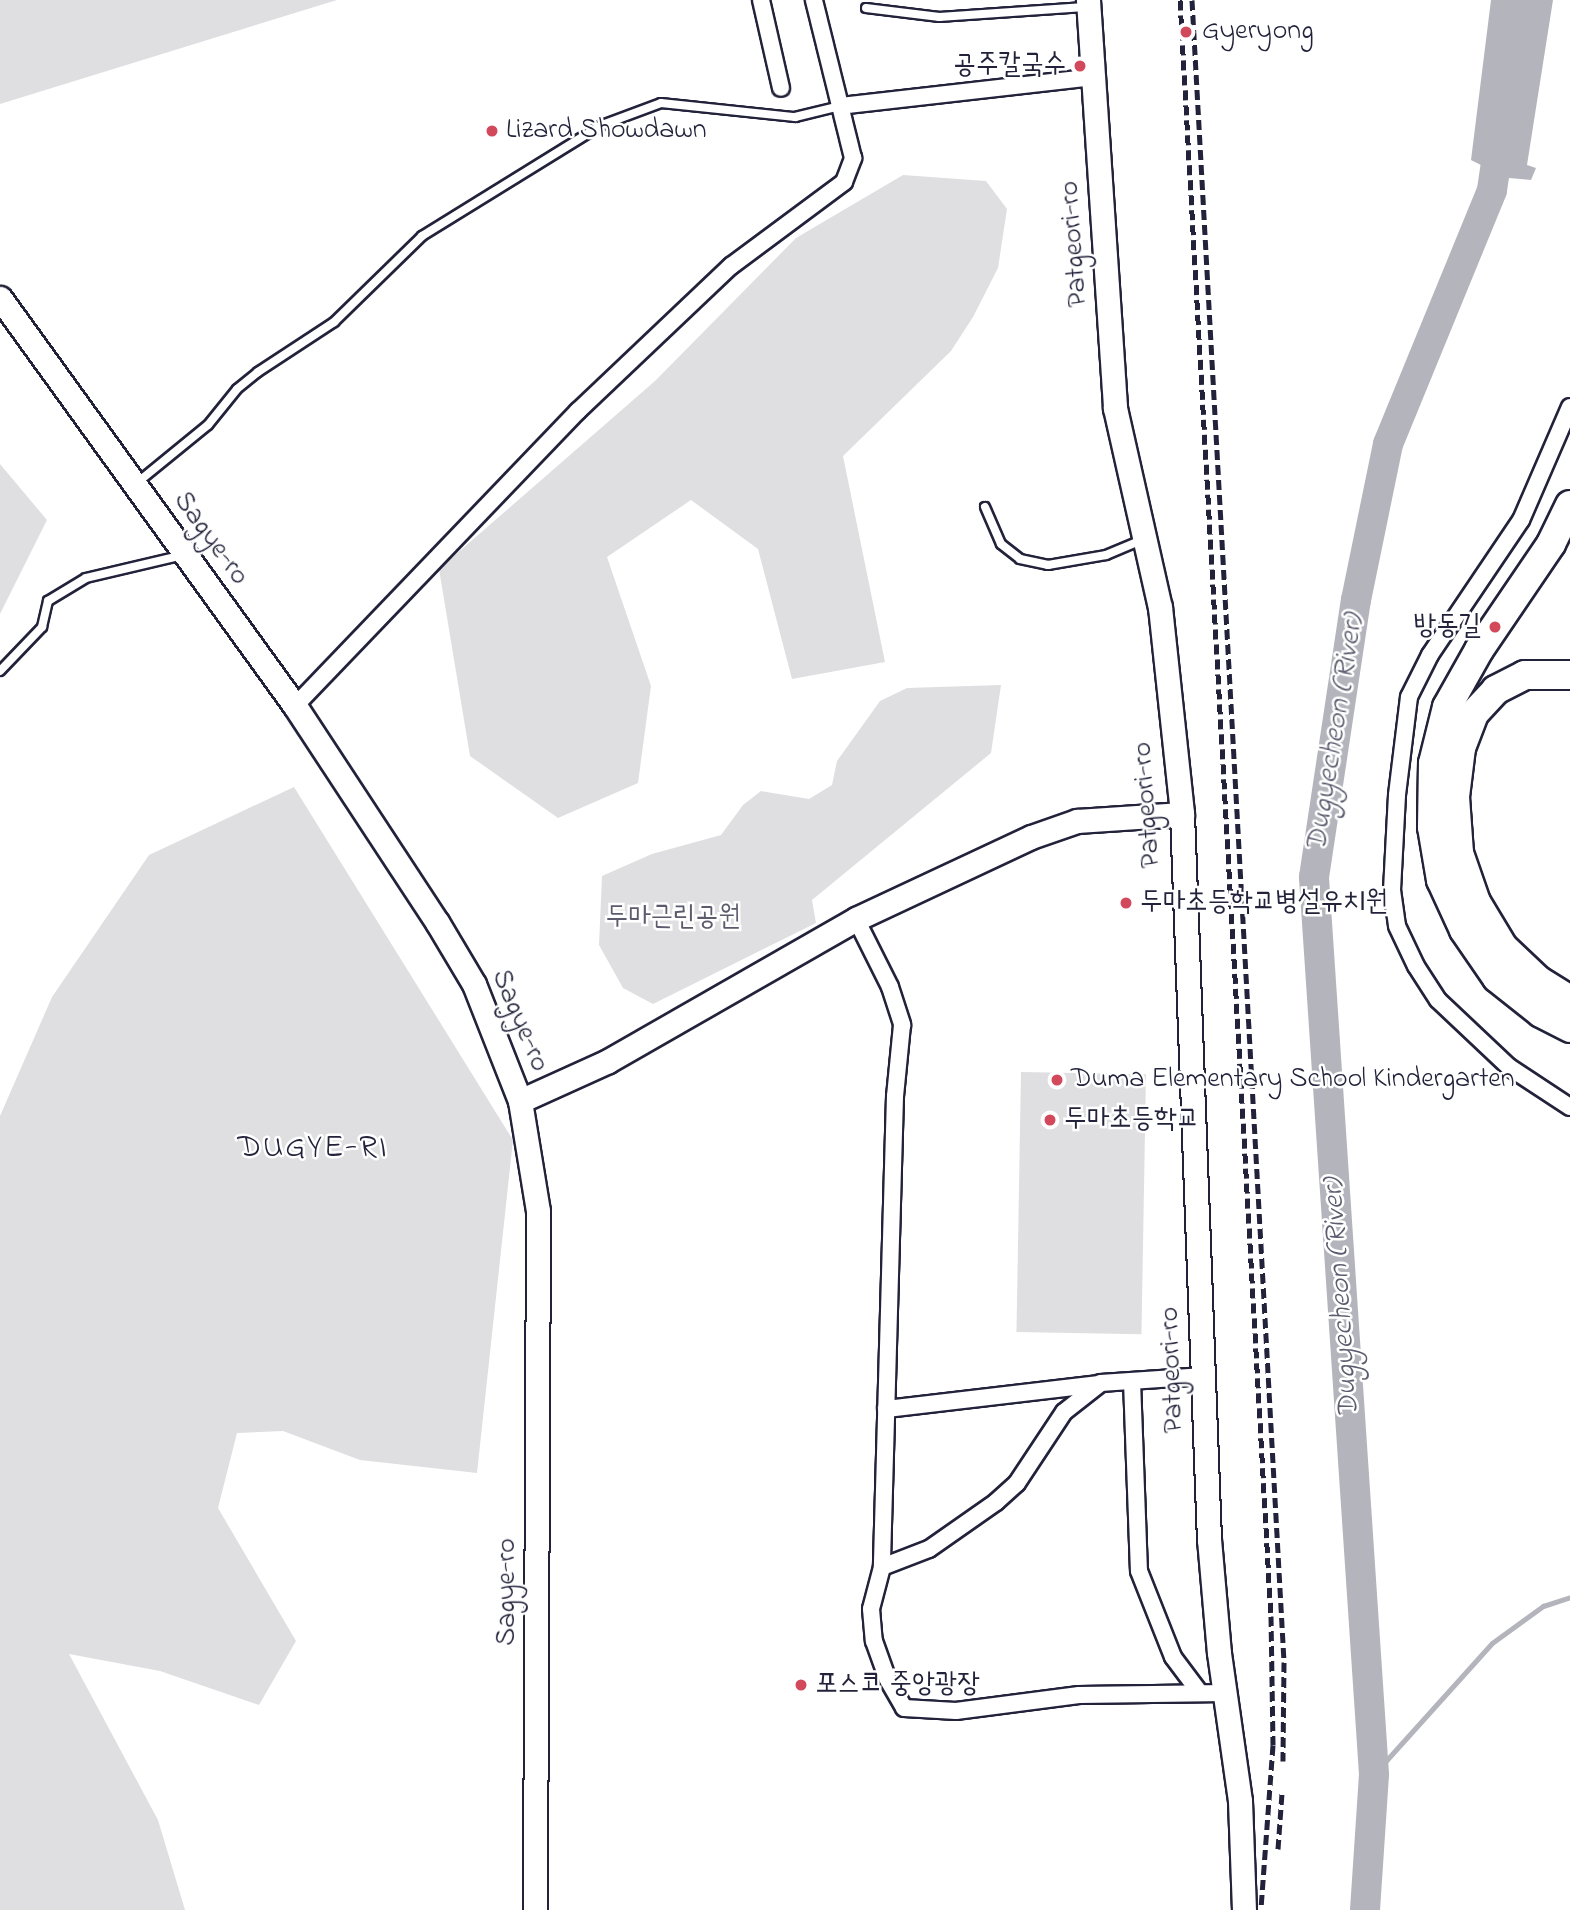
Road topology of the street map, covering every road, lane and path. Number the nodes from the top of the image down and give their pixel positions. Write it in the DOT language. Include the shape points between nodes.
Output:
graph roads {
  1 [pos="761,0"];
  2 [pos="814,0"];
  3 [pos="1088,4"];
  4 [pos="866,8"];
  5 [pos="1094,77"];
  6 [pos="780,88"];
  7 [pos="840,106"];
  8 [pos="0,298"];
  9 [pos="1570,407"];
  10 [pos="134,485"];
  11 [pos="1570,505"];
  12 [pos="985,507"];
  13 [pos="1144,539"];
  14 [pos="183,555"];
  15 [pos="0,671"];
  16 [pos="1570,675"];
  17 [pos="295,706"];
  18 [pos="1182,814"];
  19 [pos="856,919"];
  20 [pos="1570,999"];
  21 [pos="1570,1028"];
  22 [pos="520,1101"];
  23 [pos="1570,1107"];
  24 [pos="1204,1376"];
  25 [pos="1132,1381"];
  26 [pos="1101,1383"];
  27 [pos="886,1409"];
  28 [pos="882,1567"];
  29 [pos="1200,1693"];
  30 [pos="1226,1693"];
  31 [pos="535,1910"];
  32 [pos="1244,1910"];
  1 -- 6 [label="street"];
  2 -- 7 [label="street"];
  3 -- 4 [label="lane, Patgeori-ro" via="939,18"];
  3 -- 5 [label="street, Patgeori-ro"];
  5 -- 7 [label="street"];
  5 -- 13 [label="street, Patgeori-ro" via="1115,408"];
  7 -- 10 [label="lane" via="795,117 661,103 602,125 422,236 334,323 258,372 208,425"];
  7 -- 17 [label="street" via="853,158 844,182 731,266 587,402"];
  8 -- 10 [label="street, Sagye-ro"];
  9 -- 23 [label="street" via="1521,520 1430,655 1409,697 1392,890 1397,926 1438,1000 1510,1068"];
  10 -- 14 [label="street, Sagye-ro"];
  11 -- 21 [label="highway" via="1551,544 1479,650 1447,707 1433,763 1432,827 1441,880 1464,930 1497,978 1541,1013"];
  12 -- 13 [label="lane" via="1001,544 1020,559 1048,565 1106,555"];
  13 -- 18 [label="street, Patgeori-ro" via="1160,607"];
  14 -- 15 [label="lane" via="86,578 48,601 42,628"];
  14 -- 17 [label="street, Sagye-ro"];
  16 -- 20 [label="highway" via="1525,675 1496,690 1474,714 1461,748 1455,797 1459,853 1476,902 1503,947 1538,980"];
  17 -- 22 [label="street, Sagye-ro" via="474,984"];
  18 -- 19 [label="street" via="1077,821 1031,836"];
  18 -- 24 [label="street, Patgeori-ro"];
  19 -- 22 [label="street" via="608,1062"];
  19 -- 27 [label="street" via="890,987 902,1025 895,1097"];
  22 -- 31 [label="street, Sagye-ro" via="538,1211"];
  24 -- 25 [label="street"];
  24 -- 30 [label="street, Patgeori-ro" via="1209,1539"];
  25 -- 26 [label="street"];
  25 -- 29 [label="street" via="1139,1571 1173,1657"];
  26 -- 27 [label="street"];
  26 -- 28 [label="street" via="1064,1412 1017,1483 996,1502 929,1549"];
  27 -- 28 [label="street"];
  28 -- 29 [label="street" via="871,1609 874,1642 904,1707 956,1711 1079,1695"];
  29 -- 30 [label="street"];
  30 -- 32 [label="street, Patgeori-ro" via="1240,1801"];
}
